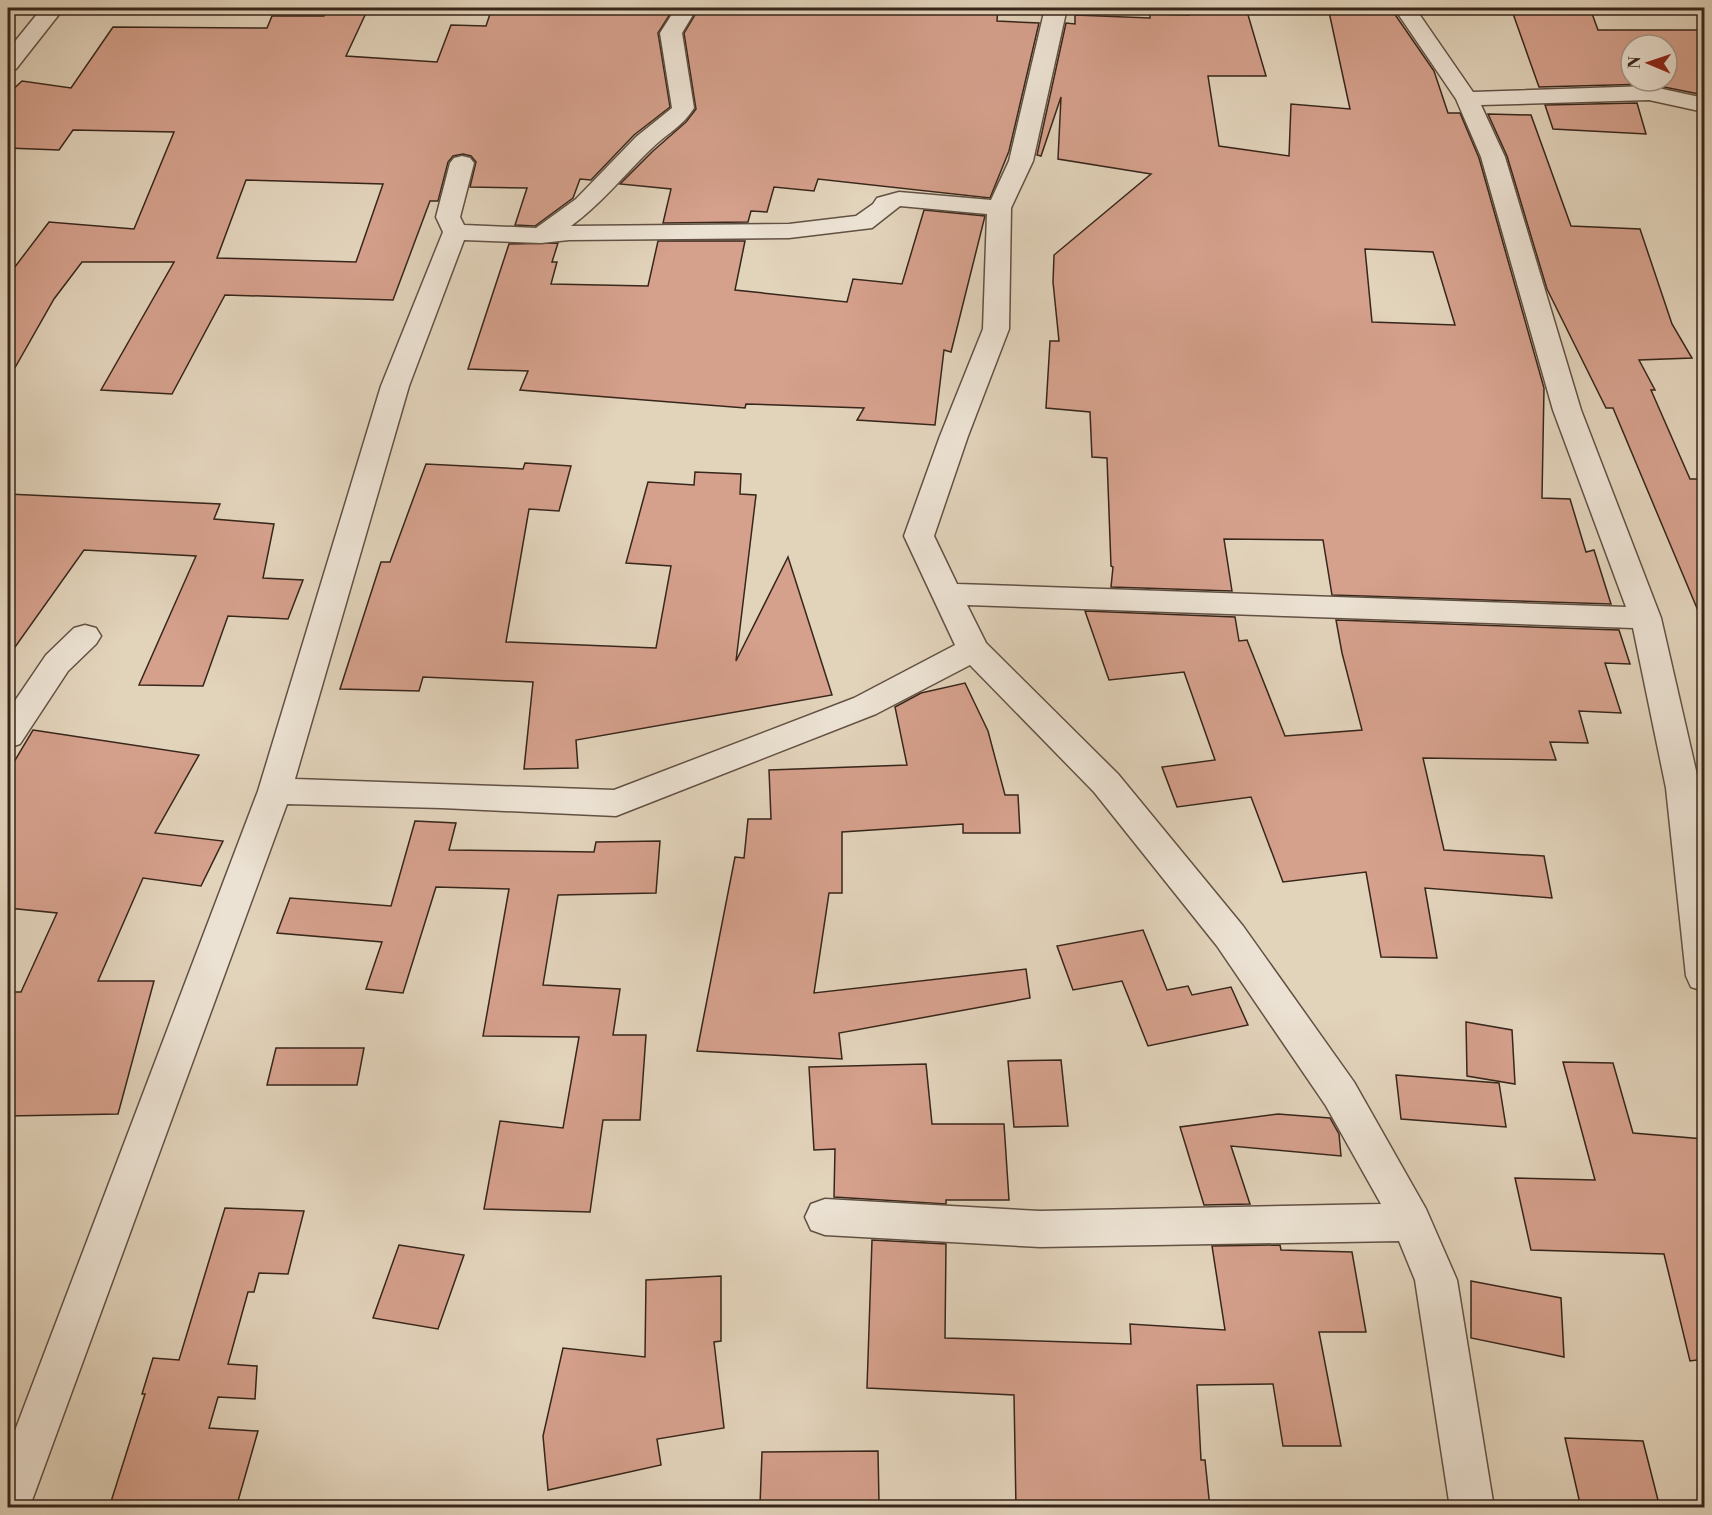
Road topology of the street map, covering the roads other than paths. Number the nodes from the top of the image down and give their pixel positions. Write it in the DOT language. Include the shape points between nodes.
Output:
graph roads {
  1 [pos="53,8"];
  2 [pos="686,8"];
  3 [pos="1056,8"];
  4 [pos="1404,8"];
  5 [pos="8,64"];
  6 [pos="1467,99"];
  7 [pos="1704,105"];
  8 [pos="462,163"];
  9 [pos="999,208"];
  10 [pos="455,232"];
  11 [pos="541,236"];
  12 [pos="945,594"];
  13 [pos="1646,618"];
  14 [pos="85,636"];
  15 [pos="973,649"];
  16 [pos="8,736"];
  17 [pos="275,791"];
  18 [pos="1704,975"];
  19 [pos="825,1217"];
  20 [pos="1412,1222"];
  21 [pos="8,1506"];
  22 [pos="1472,1508"];
  1 -- 5 [label="street"];
  2 -- 11 [label="street" via="671,33 683,108 644,142 585,204"];
  3 -- 9 [label="street" via="1021,161"];
  4 -- 6 [label="street"];
  6 -- 7 [label="street" via="1649,93"];
  6 -- 13 [label="street" via="1493,157 1567,410"];
  8 -- 10 [label="street" via="448,217"];
  9 -- 11 [label="street" via="898,199 886,203 862,223 789,231"];
  9 -- 12 [label="street" via="996,329 919,536"];
  10 -- 11 [label="street"];
  10 -- 17 [label="street" via="395,386"];
  12 -- 13 [label="street"];
  12 -- 15 [label="street"];
  13 -- 18 [label="street" via="1683,788"];
  14 -- 16 [label="street" via="57,663"];
  15 -- 17 [label="street" via="865,706 616,803"];
  15 -- 20 [label="street" via="1106,783 1230,936 1340,1094"];
  17 -- 21 [label="street"];
  19 -- 20 [label="street" via="1040,1229"];
  20 -- 22 [label="street" via="1436,1280"];
}
